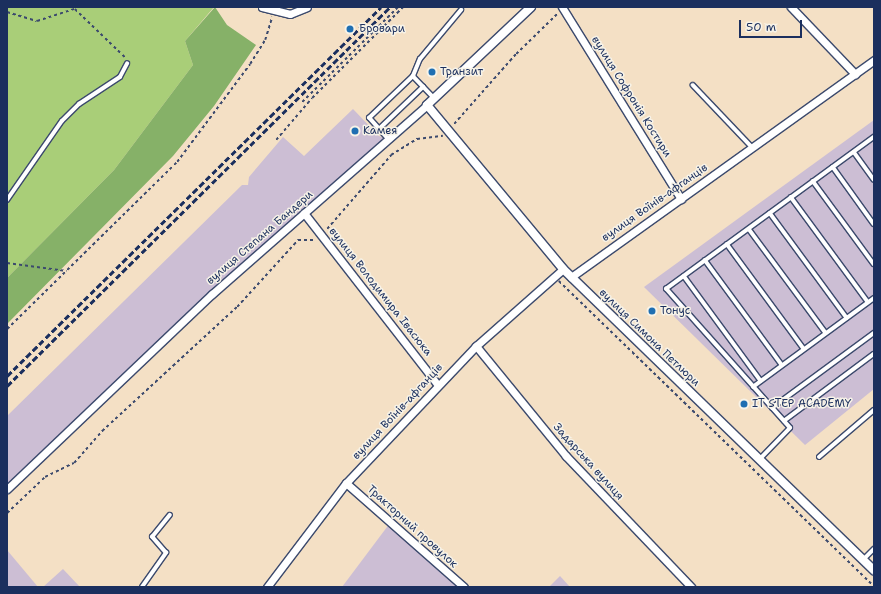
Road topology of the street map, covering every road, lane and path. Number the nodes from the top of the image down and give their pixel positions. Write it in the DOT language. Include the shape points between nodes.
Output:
graph roads {
  1 [pos="262,7"];
  2 [pos="307,7"];
  3 [pos="398,7"];
  4 [pos="404,7"];
  5 [pos="531,7"];
  6 [pos="562,7"];
  7 [pos="791,7"];
  8 [pos="461,10"];
  9 [pos="7,12"];
  10 [pos="274,12"];
  11 [pos="874,60"];
  12 [pos="127,64"];
  13 [pos="855,74"];
  14 [pos="413,76"];
  15 [pos="693,85"];
  16 [pos="423,87"];
  17 [pos="434,98"];
  18 [pos="302,102"];
  19 [pos="427,105"];
  20 [pos="451,128"];
  21 [pos="379,129"];
  22 [pos="446,134"];
  23 [pos="874,137"];
  24 [pos="276,140"];
  25 [pos="388,140"];
  26 [pos="753,148"];
  27 [pos="854,152"];
  28 [pos="833,167"];
  29 [pos="874,180"];
  30 [pos="813,181"];
  31 [pos="792,197"];
  32 [pos="681,199"];
  33 [pos="7,200"];
  34 [pos="304,213"];
  35 [pos="770,213"];
  36 [pos="874,224"];
  37 [pos="749,228"];
  38 [pos="323,234"];
  39 [pos="319,240"];
  40 [pos="727,244"];
  41 [pos="705,260"];
  42 [pos="7,263"];
  43 [pos="874,264"];
  44 [pos="563,269"];
  45 [pos="67,271"];
  46 [pos="684,276"];
  47 [pos="554,277"];
  48 [pos="571,277"];
  49 [pos="874,298"];
  50 [pos="868,302"];
  51 [pos="847,318"];
  52 [pos="7,329"];
  53 [pos="874,333"];
  54 [pos="826,334"];
  55 [pos="476,346"];
  56 [pos="804,349"];
  57 [pos="874,354"];
  58 [pos="782,365"];
  59 [pos="761,381"];
  60 [pos="438,385"];
  61 [pos="753,387"];
  62 [pos="772,408"];
  63 [pos="874,410"];
  64 [pos="784,421"];
  65 [pos="819,457"];
  66 [pos="759,460"];
  67 [pos="346,482"];
  68 [pos="7,489"];
  69 [pos="7,513"];
  70 [pos="170,515"];
  71 [pos="874,549"];
  72 [pos="864,560"];
  73 [pos="873,568"];
  74 [pos="874,586"];
  75 [pos="142,587"];
  76 [pos="267,587"];
  77 [pos="464,587"];
  78 [pos="691,587"];
  1 -- 10 [label="street"];
  2 -- 10 [label="street" via="290,14"];
  3 -- 18 [label="path"];
  4 -- 24 [label="path" via="312,98"];
  5 -- 17 [label="street, вулиця Степана Бандери"];
  6 -- 20 [label="path"];
  6 -- 32 [label="street, вулиця Софронія Костири"];
  7 -- 13 [label="street"];
  8 -- 14 [label="lane" via="420,59"];
  9 -- 12 [label="path" via="37,21 75,9 119,48"];
  10 -- 45 [label="path" via="265,40 250,64 178,162"];
  11 -- 13 [label="street"];
  12 -- 33 [label="lane" via="120,77 79,104 62,121"];
  13 -- 26 [label="street, вулиця Воїнів-афганців"];
  14 -- 16 [label="lane"];
  14 -- 21 [label="lane" via="369,118"];
  15 -- 26 [label="lane"];
  16 -- 17 [label="lane"];
  16 -- 21 [label="lane"];
  17 -- 19 [label="street, вулиця Степана Бандери"];
  19 -- 25 [label="street, вулиця Степана Бандери"];
  19 -- 44 [label="street, вулиця Симона Петлюри"];
  21 -- 25 [label="lane"];
  22 -- 38 [label="path" via="441,139 416,139 391,155"];
  23 -- 27 [label="lane"];
  25 -- 34 [label="street, вулиця Степана Бандери"];
  26 -- 32 [label="street, вулиця Воїнів-афганців"];
  27 -- 28 [label="lane"];
  27 -- 29 [label="lane"];
  28 -- 30 [label="lane"];
  28 -- 36 [label="lane"];
  30 -- 31 [label="lane"];
  30 -- 43 [label="lane"];
  31 -- 35 [label="lane"];
  31 -- 50 [label="lane"];
  32 -- 48 [label="street, вулиця Воїнів-афганців"];
  34 -- 60 [label="street, вулиця Володимира Івасюка"];
  34 -- 68 [label="street, вулиця Степана Бандери" via="166,336"];
  35 -- 37 [label="lane"];
  35 -- 51 [label="lane"];
  37 -- 40 [label="lane"];
  37 -- 54 [label="lane"];
  39 -- 69 [label="path" via="298,240 237,307 102,431 74,463 45,477"];
  40 -- 41 [label="lane"];
  40 -- 56 [label="lane"];
  41 -- 46 [label="lane"];
  41 -- 58 [label="lane"];
  42 -- 45 [label="path"];
  44 -- 47 [label="street, вулиця Воїнів-афганців"];
  44 -- 48 [label="street, вулиця Симона Петлюри"];
  45 -- 52 [label="path"];
  46 -- 59 [label="lane"];
  46 -- 61 [label="lane" via="666,289"];
  47 -- 55 [label="street, вулиця Воїнів-афганців"];
  47 -- 74 [label="path"];
  48 -- 66 [label="street, вулиця Симона Петлюри"];
  49 -- 50 [label="lane"];
  50 -- 51 [label="lane"];
  51 -- 54 [label="lane"];
  53 -- 62 [label="lane"];
  54 -- 56 [label="lane"];
  55 -- 60 [label="street, вулиця Воїнів-афганців"];
  55 -- 78 [label="street, Задарська вулиця" via="566,456"];
  56 -- 58 [label="lane"];
  57 -- 64 [label="lane"];
  58 -- 59 [label="lane"];
  59 -- 61 [label="lane"];
  60 -- 67 [label="street, вулиця Воїнів-афганців"];
  61 -- 62 [label="lane"];
  62 -- 64 [label="lane"];
  63 -- 65 [label="lane"];
  64 -- 66 [label="lane" via="790,428"];
  66 -- 72 [label="street, вулиця Симона Петлюри"];
  67 -- 76 [label="street, вулиця Воїнів-афганців"];
  67 -- 77 [label="street, Тракторний провулок"];
  70 -- 75 [label="lane" via="152,537 166,552"];
  71 -- 72 [label="lane"];
  72 -- 73 [label="street, вулиця Симона Петлюри"];
}
